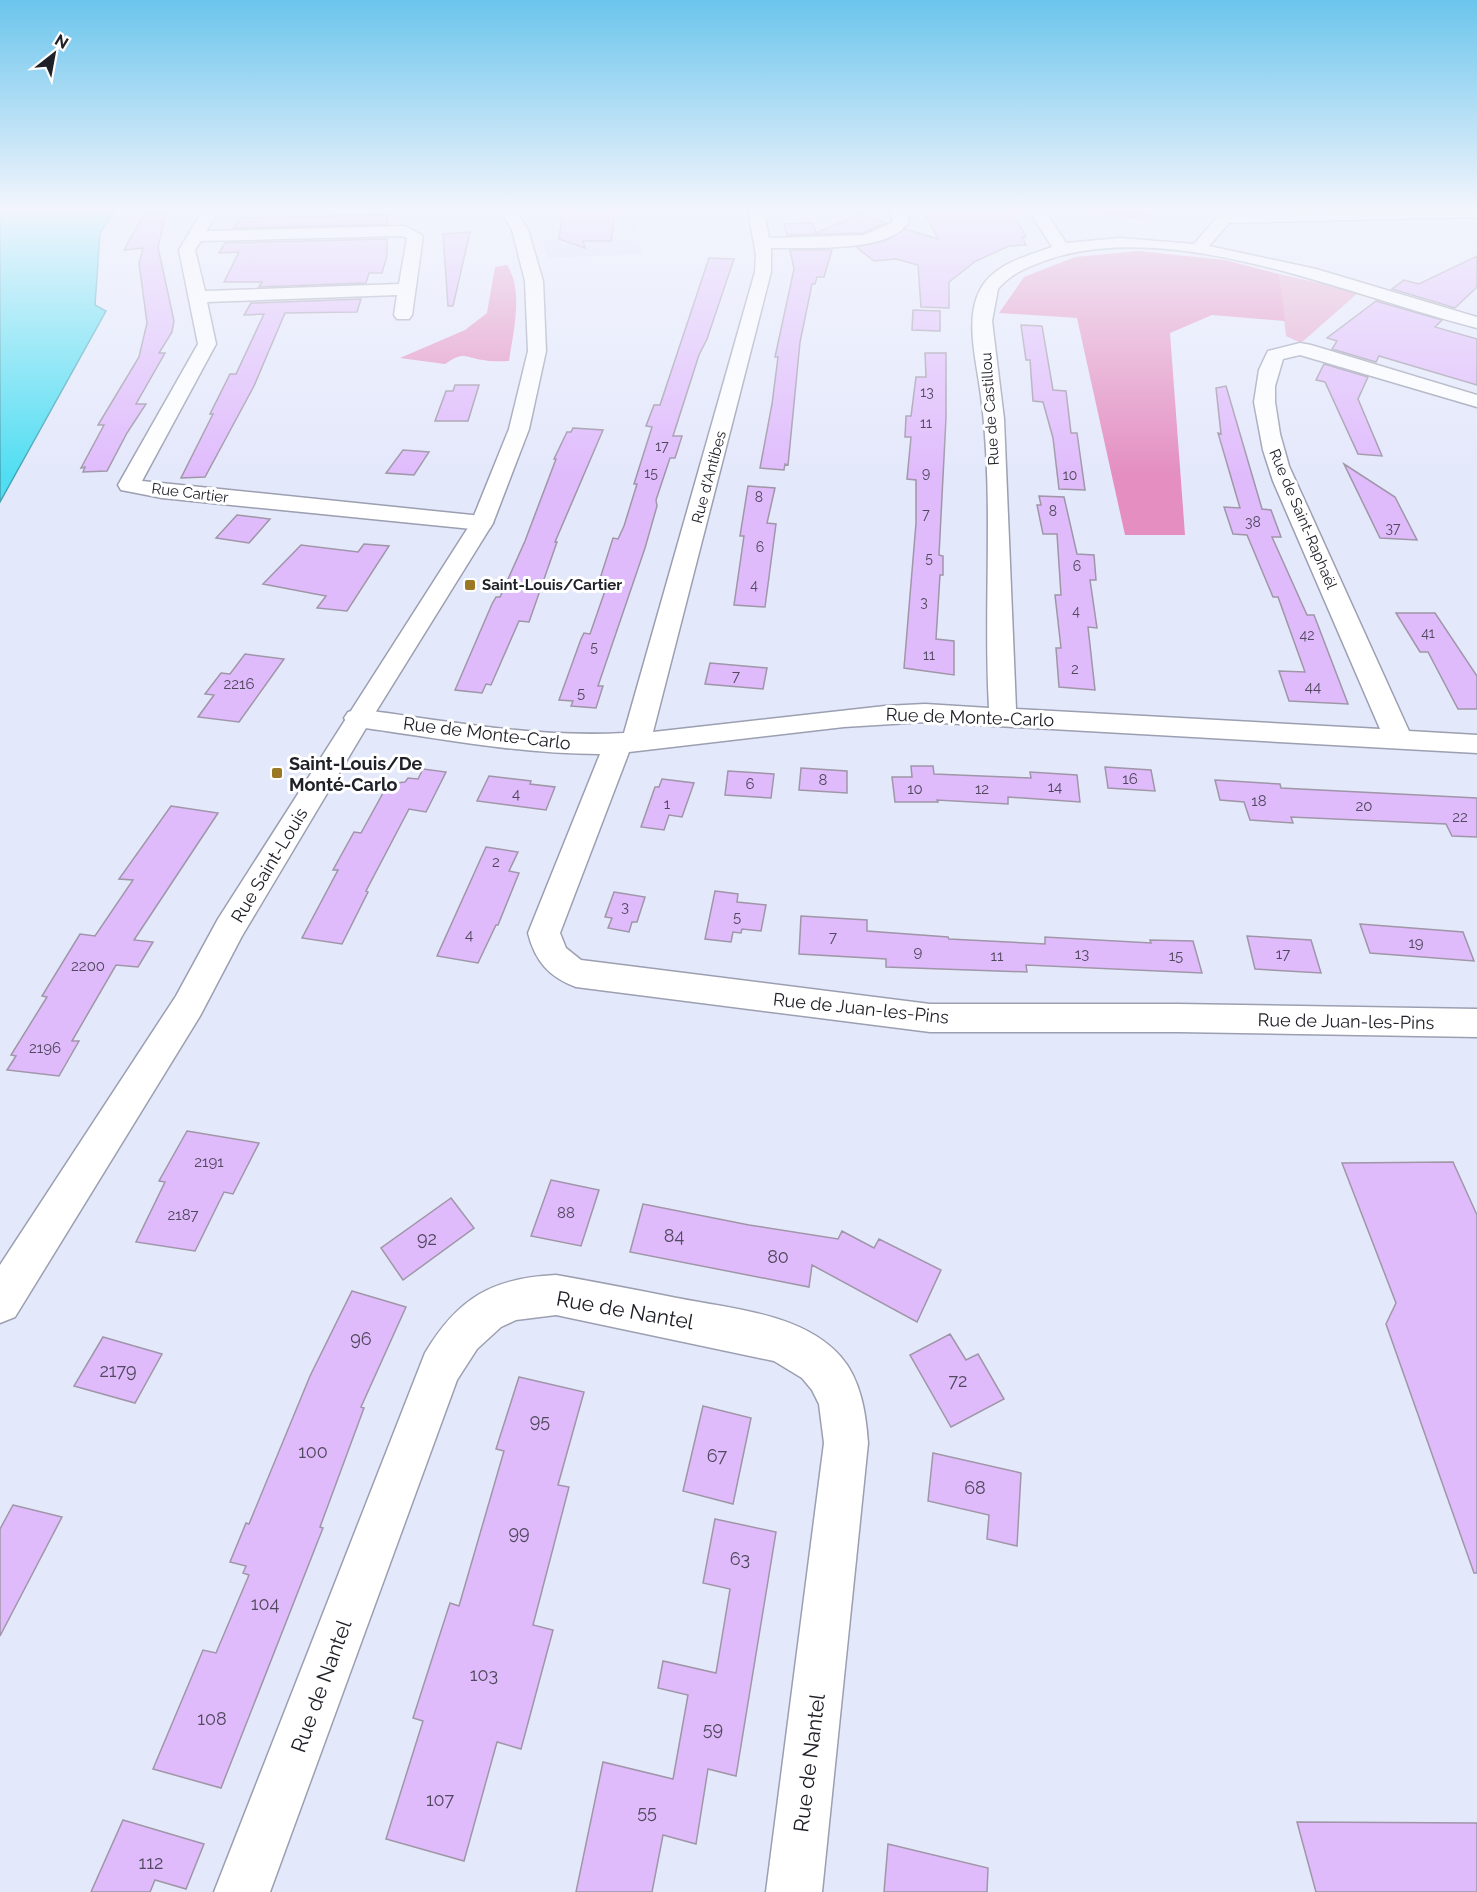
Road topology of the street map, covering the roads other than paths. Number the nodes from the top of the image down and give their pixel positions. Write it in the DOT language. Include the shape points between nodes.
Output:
graph roads {
  1 [pos="198,298"];
  2 [pos="405,298"];
  3 [pos="535,298"];
  4 [pos="755,298"];
  5 [pos="985,298"];
  6 [pos="1392,298"];
  7 [pos="1477,304"];
  8 [pos="403,315"];
  9 [pos="1469,321"];
  10 [pos="1477,401"];
  11 [pos="482,523"];
  12 [pos="1004,717"];
  13 [pos="358,718"];
  14 [pos="1398,738"];
  15 [pos="627,743"];
  16 [pos="1477,744"];
  17 [pos="1477,1023"];
  18 [pos="0,1302"];
  19 [pos="242,1892"];
  20 [pos="794,1892"];
  1 -- 11 [label="street, Rue Cartier" via="207,344 129,485"];
  2 -- 8 [label="street"];
  3 -- 11 [label="street, Rue Saint-Louis" via="537,351 519,429"];
  4 -- 15 [label="street, Rue d'Antibes"];
  5 -- 12 [label="street, Rue de Castillou" via="982,309 994,418"];
  6 -- 9 [label="street, Rue de Castillou"];
  7 -- 9 [label="street"];
  10 -- 14 [label="street, Rue de Saint-Raphaël" via="1300,349 1275,355 1264,381 1272,446 1284,481"];
  11 -- 13 [label="street, Rue Saint-Louis"];
  12 -- 14 [label="street, Rue de Monte-Carlo"];
  12 -- 15 [label="street, Rue de Monte-Carlo" via="874,714"];
  13 -- 15 [label="street, Rue de Monte-Carlo" via="551,743"];
  13 -- 18 [label="street, Rue Saint-Louis" via="230,928 188,1006"];
  14 -- 16 [label="street, Rue de Monte-Carlo"];
  15 -- 17 [label="street, Rue de Juan-les-Pins" via="544,933 553,959 576,973 930,1018"];
  19 -- 20 [label="street, Rue de Nantel" via="440,1368 454,1341 486,1310 514,1299 556,1295 788,1344 827,1373 839,1391 845,1413 846,1443"];
}
